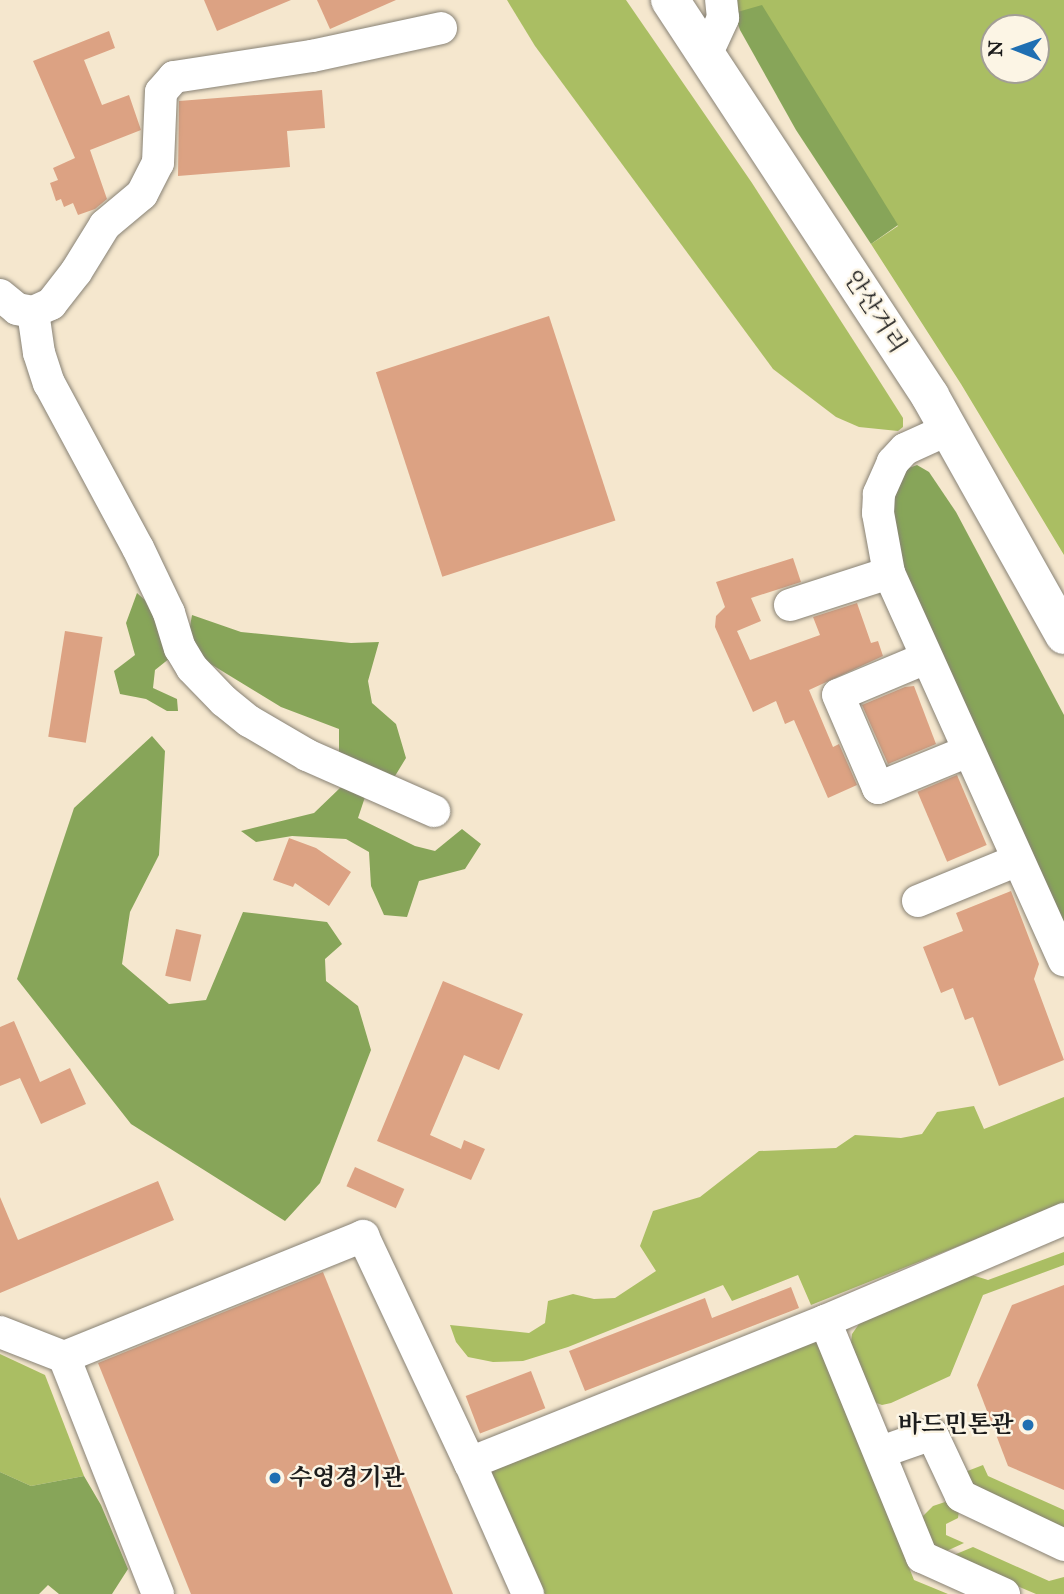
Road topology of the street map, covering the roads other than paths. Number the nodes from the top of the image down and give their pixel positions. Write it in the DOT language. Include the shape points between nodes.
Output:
graph roads {
  1 [pos="670,0"];
  2 [pos="720,0"];
  3 [pos="441,28"];
  4 [pos="706,55"];
  5 [pos="0,295"];
  6 [pos="33,312"];
  7 [pos="949,429"];
  8 [pos="889,573"];
  9 [pos="790,605"];
  10 [pos="1064,635"];
  11 [pos="926,659"];
  12 [pos="968,751"];
  13 [pos="434,811"];
  14 [pos="1018,860"];
  15 [pos="918,901"];
  16 [pos="1064,960"];
  17 [pos="1064,1219"];
  18 [pos="825,1321"];
  19 [pos="0,1332"];
  20 [pos="64,1357"];
  21 [pos="881,1452"];
  22 [pos="470,1463"];
  23 [pos="1064,1545"];
  24 [pos="158,1594"];
  25 [pos="528,1594"];
  26 [pos="1004,1594"];
  1 -- 4 [label="main road, 안산거리"];
  2 -- 4 [label="street" via="723,18"];
  3 -- 6 [label="street" via="312,56 174,77 160,92 158,163 142,194 105,225 51,304"];
  4 -- 7 [label="main road, 안산거리"];
  5 -- 6 [label="street" via="17,309"];
  6 -- 13 [label="street" via="38,353 49,383 138,548 192,668 249,721 307,755"];
  7 -- 8 [label="street" via="905,449 893,462 879,494"];
  7 -- 10 [label="main road, 안산거리"];
  8 -- 9 [label="street"];
  8 -- 11 [label="street"];
  11 -- 12 [label="street"];
  11 -- 12 [label="street" via="838,695 878,788"];
  12 -- 14 [label="street"];
  14 -- 15 [label="street"];
  14 -- 16 [label="street"];
  17 -- 18 [label="street"];
  18 -- 21 [label="street"];
  18 -- 22 [label="street"];
  19 -- 20 [label="street"];
  20 -- 22 [label="street" via="363,1236"];
  20 -- 24 [label="street"];
  21 -- 23 [label="street" via="932,1434 961,1496"];
  21 -- 26 [label="street" via="922,1557"];
  22 -- 25 [label="street"];
}
